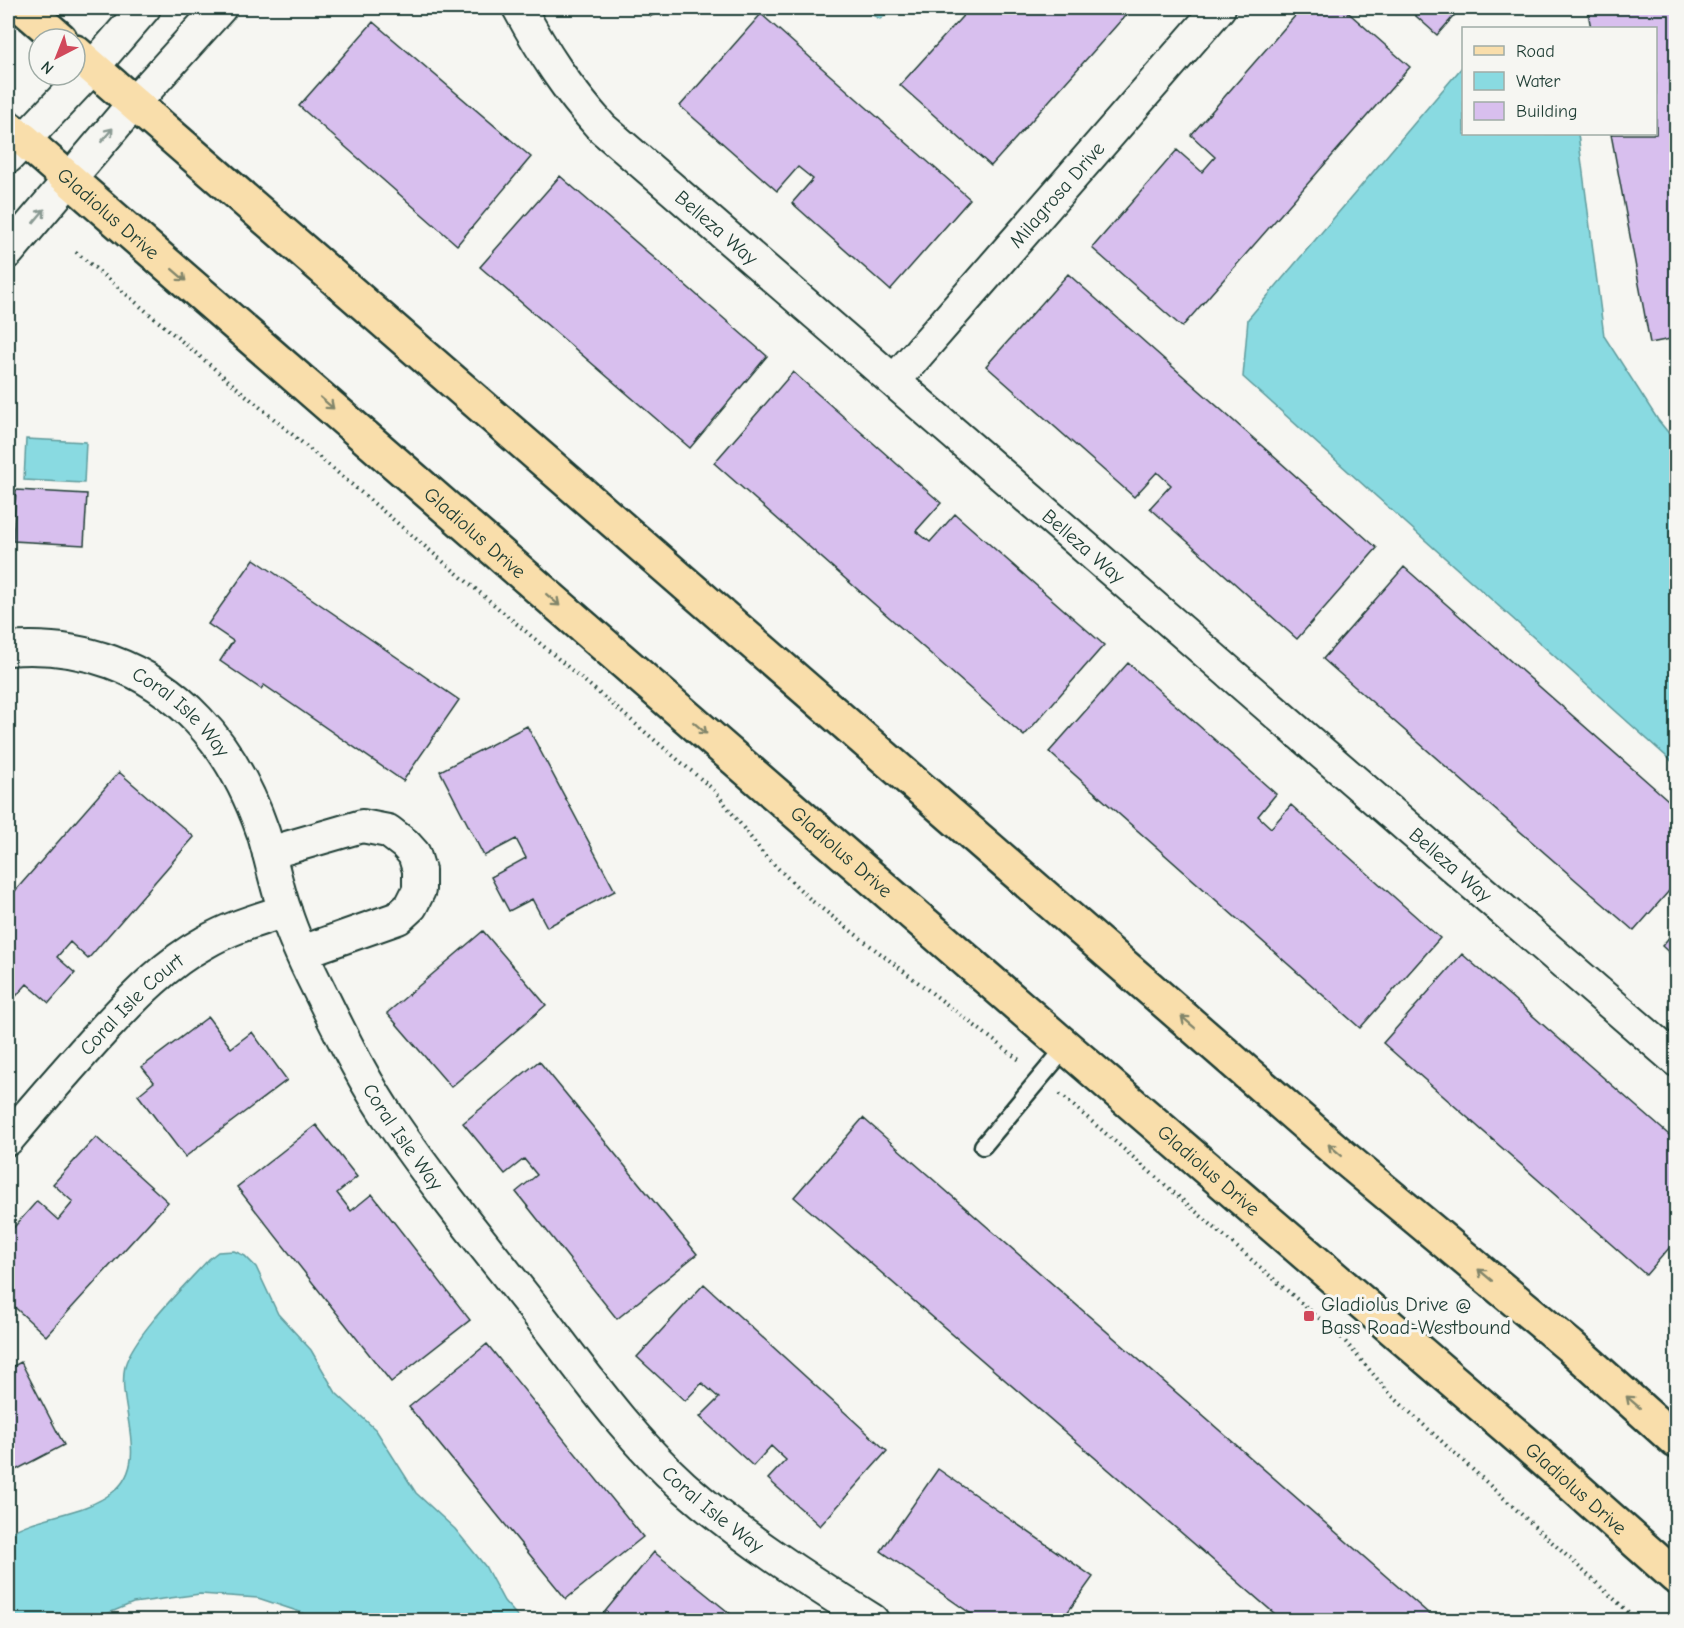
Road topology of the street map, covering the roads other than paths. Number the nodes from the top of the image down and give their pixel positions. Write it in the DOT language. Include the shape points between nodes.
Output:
graph roads {
  1 [pos="24,8"];
  2 [pos="144,8"];
  3 [pos="220,8"];
  4 [pos="519,8"];
  5 [pos="1219,8"];
  6 [pos="46,27"];
  7 [pos="87,56"];
  8 [pos="87,62"];
  9 [pos="60,87"];
  10 [pos="134,103"];
  11 [pos="13,141"];
  12 [pos="69,180"];
  13 [pos="8,252"];
  14 [pos="895,380"];
  15 [pos="8,649"];
  16 [pos="269,853"];
  17 [pos="285,911"];
  18 [pos="302,952"];
  19 [pos="1066,1047"];
  20 [pos="1677,1060"];
  21 [pos="8,1139"];
  22 [pos="983,1146"];
  23 [pos="1677,1441"];
  24 [pos="1677,1577"];
  25 [pos="872,1620"];
  1 -- 6 [label="main road"];
  2 -- 7 [label="street"];
  3 -- 10 [label="street"];
  4 -- 14 [label="street, Belleza Way" via="548,60 602,128"];
  5 -- 14 [label="street, Milagrosa Drive"];
  8 -- 10 [label="main road"];
  9 -- 11 [label="street"];
  12 -- 10 [label="street, one-way"];
  23 -- 10 [label="main road, one-way" via="1570,1346 1323,1140"];
  11 -- 12 [label="main road, Gladiolus Drive"];
  13 -- 12 [label="street, one-way"];
  12 -- 19 [label="main road, Gladiolus Drive, one-way"];
  14 -- 20 [label="street, Belleza Way"];
  15 -- 16 [label="street, Coral Isle Way" via="67,649 103,658 138,673 171,694 224,752 245,789"];
  16 -- 17 [label="street, Coral Isle Way"];
  16 -- 18 [label="street" via="363,826 388,831 414,854 419,890 411,906 398,918"];
  17 -- 18 [label="street, Coral Isle Way"];
  17 -- 21 [label="street, Coral Isle Court" via="245,923 204,943 144,986"];
  18 -- 25 [label="street, Coral Isle Way" via="392,1123 627,1429 681,1484 744,1536"];
  19 -- 22 [label="lane"];
  19 -- 24 [label="main road, Gladiolus Drive"];
}
